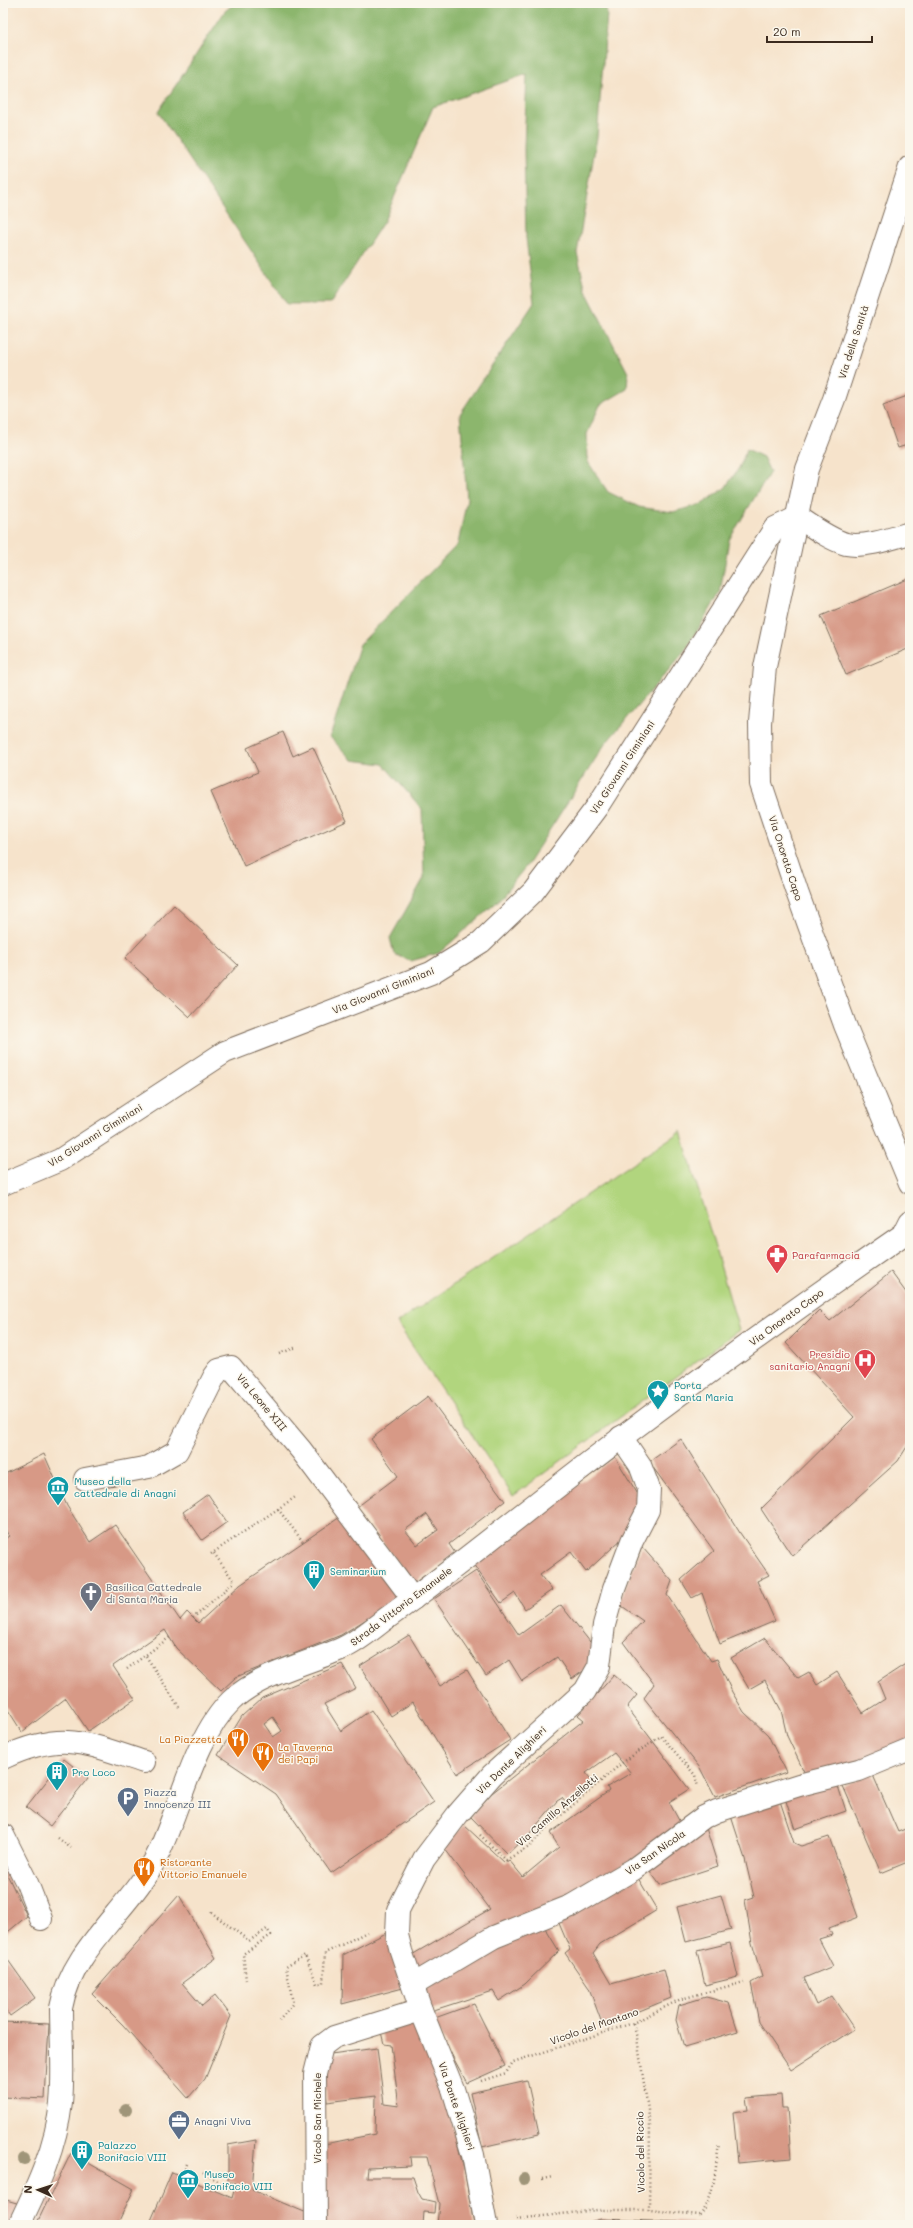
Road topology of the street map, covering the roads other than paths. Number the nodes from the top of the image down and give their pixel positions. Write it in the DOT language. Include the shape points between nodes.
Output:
graph roads {
  1 [pos="910,167"];
  2 [pos="798,517"];
  3 [pos="910,533"];
  4 [pos="910,1183"];
  5 [pos="3,1184"];
  6 [pos="910,1222"];
  7 [pos="658,1411"];
  8 [pos="621,1437"];
  9 [pos="85,1479"];
  10 [pos="413,1599"];
  11 [pos="910,1749"];
  12 [pos="3,1758"];
  13 [pos="144,1762"];
  14 [pos="3,1836"];
  15 [pos="41,1919"];
  16 [pos="413,1984"];
  17 [pos="421,2010"];
  18 [pos="19,2225"];
  19 [pos="316,2225"];
  20 [pos="486,2225"];
  1 -- 2 [label="street, Via della Sanità" via="834,399 807,469"];
  2 -- 3 [label="street" via="823,534 847,544 879,542"];
  2 -- 4 [label="street, Via Onorato Capo" via="765,667 760,723 761,784 845,1025"];
  2 -- 5 [label="street, Via Giovanni Giminiani" via="776,528 597,807 533,892 481,942 431,973 225,1052 60,1160"];
  6 -- 7 [label="street, Via Onorato Capo" via="904,1234 836,1280"];
  7 -- 8 [label="street, Strada Vittorio Emanuele"];
  8 -- 10 [label="street, Strada Vittorio Emanuele"];
  8 -- 16 [label="street, Via Dante Alighieri" via="640,1465 649,1489 648,1510 632,1542 614,1589 604,1625 599,1666 585,1691 492,1775 424,1859 398,1910 397,1935"];
  9 -- 10 [label="street, Via Leone XIII" via="149,1467 177,1451 214,1377 219,1370 231,1367 301,1450"];
  10 -- 18 [label="street, Strada Vittorio Emanuele" via="347,1647 249,1686 231,1701 212,1725 157,1856 133,1893 81,1960 64,1995 61,2008 61,2102 53,2145 39,2185"];
  11 -- 16 [label="street, Via San Nicola" via="859,1770 799,1784 704,1817 634,1869 571,1906 494,1937"];
  12 -- 13 [label="street" via="22,1749 59,1741 81,1742"];
  14 -- 15 [label="street" via="27,1883"];
  16 -- 17 [label="street, Via Dante Alighieri"];
  17 -- 19 [label="street, Vicolo San Michele" via="334,2038 322,2046 315,2074"];
  17 -- 20 [label="street, Via Dante Alighieri" via="453,2089 473,2155"];
}
